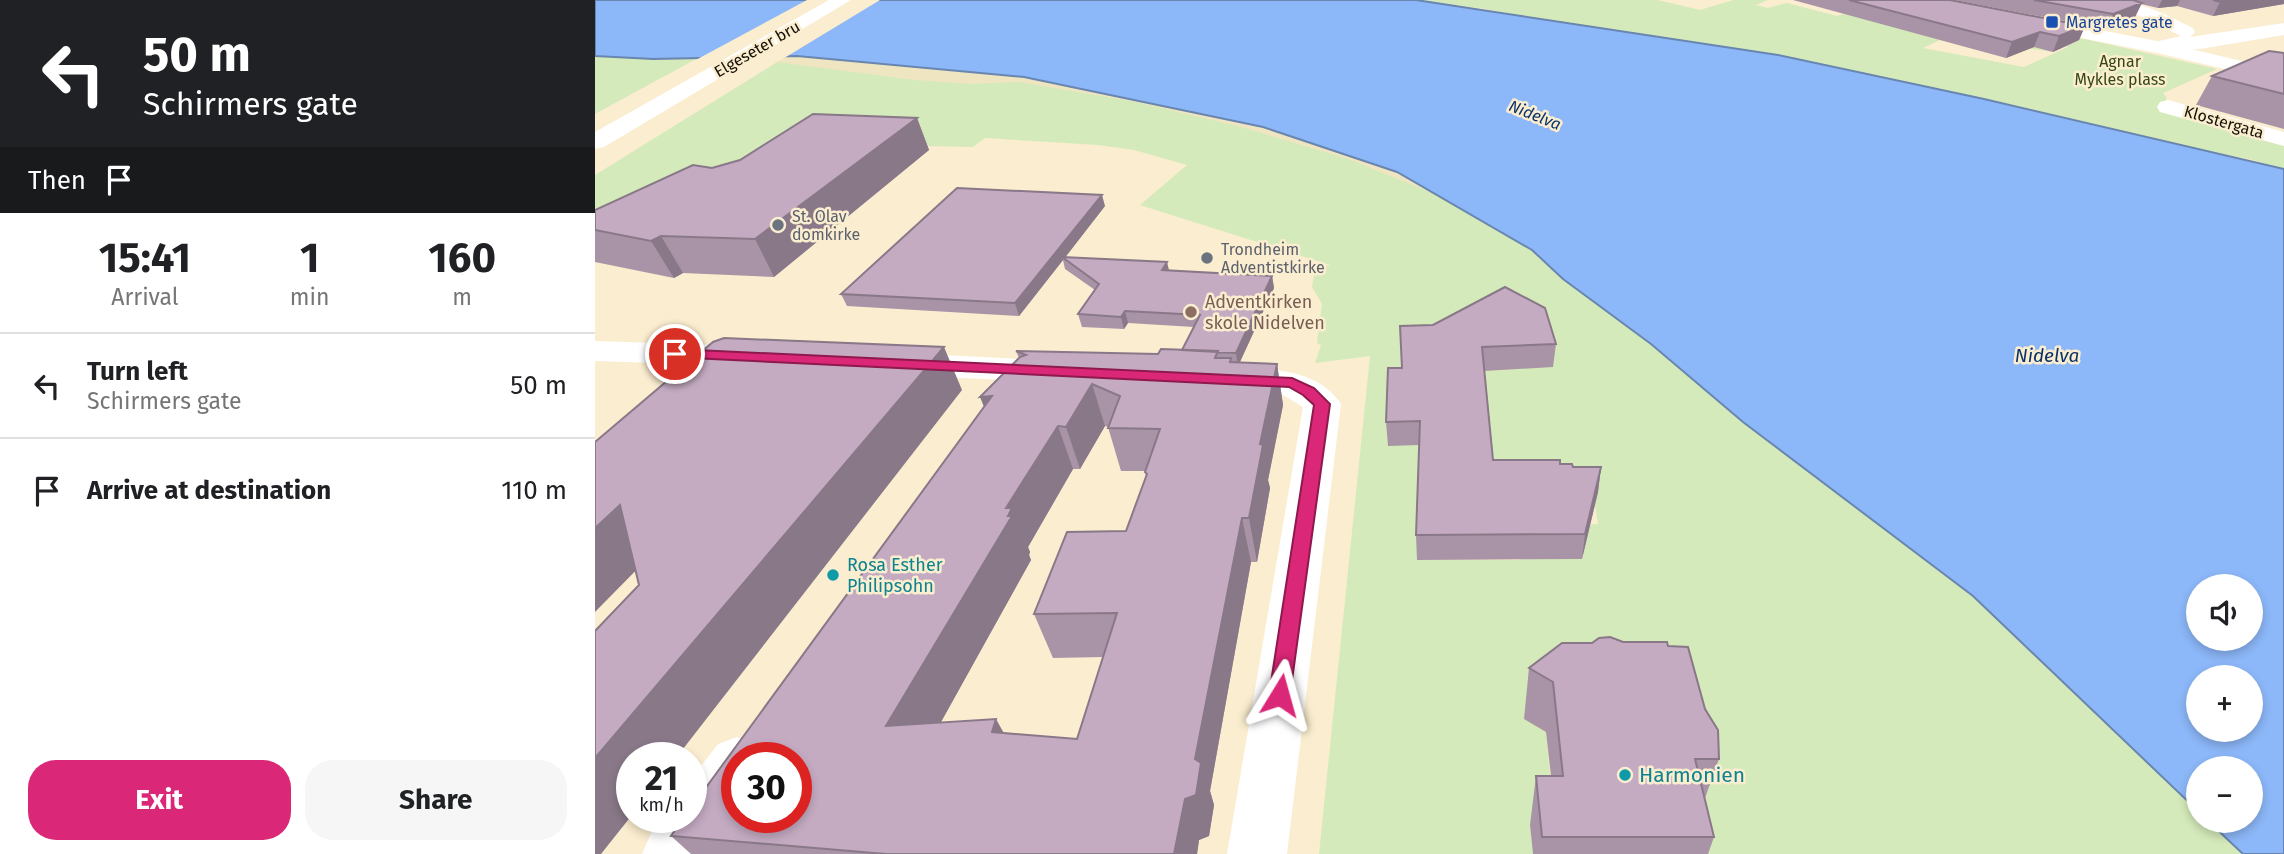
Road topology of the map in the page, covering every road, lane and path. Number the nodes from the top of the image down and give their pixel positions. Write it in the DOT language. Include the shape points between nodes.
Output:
graph roads {
  1 [pos="842,0"];
  2 [pos="2107,0"];
  3 [pos="2284,16"];
  4 [pos="2017,20"];
  5 [pos="2284,29"];
  6 [pos="2173,40"];
  7 [pos="2248,68"];
  8 [pos="2284,77"];
  9 [pos="2284,139"];
  10 [pos="595,142"];
  11 [pos="595,351"];
  12 [pos="729,355"];
  13 [pos="779,358"];
  14 [pos="875,363"];
  15 [pos="1016,370"];
  16 [pos="1099,373"];
  17 [pos="1195,378"];
  18 [pos="688,391"];
  19 [pos="984,414"];
  20 [pos="721,785"];
  21 [pos="672,854"];
  22 [pos="1257,854"];
  1 -- 10 [label="street, Elgeseter bru"];
  2 -- 6 [label="street" via="2142,10"];
  3 -- 6 [label="street"];
  4 -- 6 [label="street"];
  5 -- 6 [label="street" via="2200,43"];
  6 -- 7 [label="street"];
  7 -- 8 [label="street"];
  7 -- 9 [label="street, Klostergata" via="2168,107"];
  11 -- 12 [label="street"];
  12 -- 13 [label="street"];
  12 -- 18 [label="street"];
  14 -- 15 [label="street"];
  15 -- 16 [label="street"];
  15 -- 19 [label="street"];
  17 -- 22 [label="street" via="1292,382 1322,404"];
  20 -- 21 [label="street"];
}
